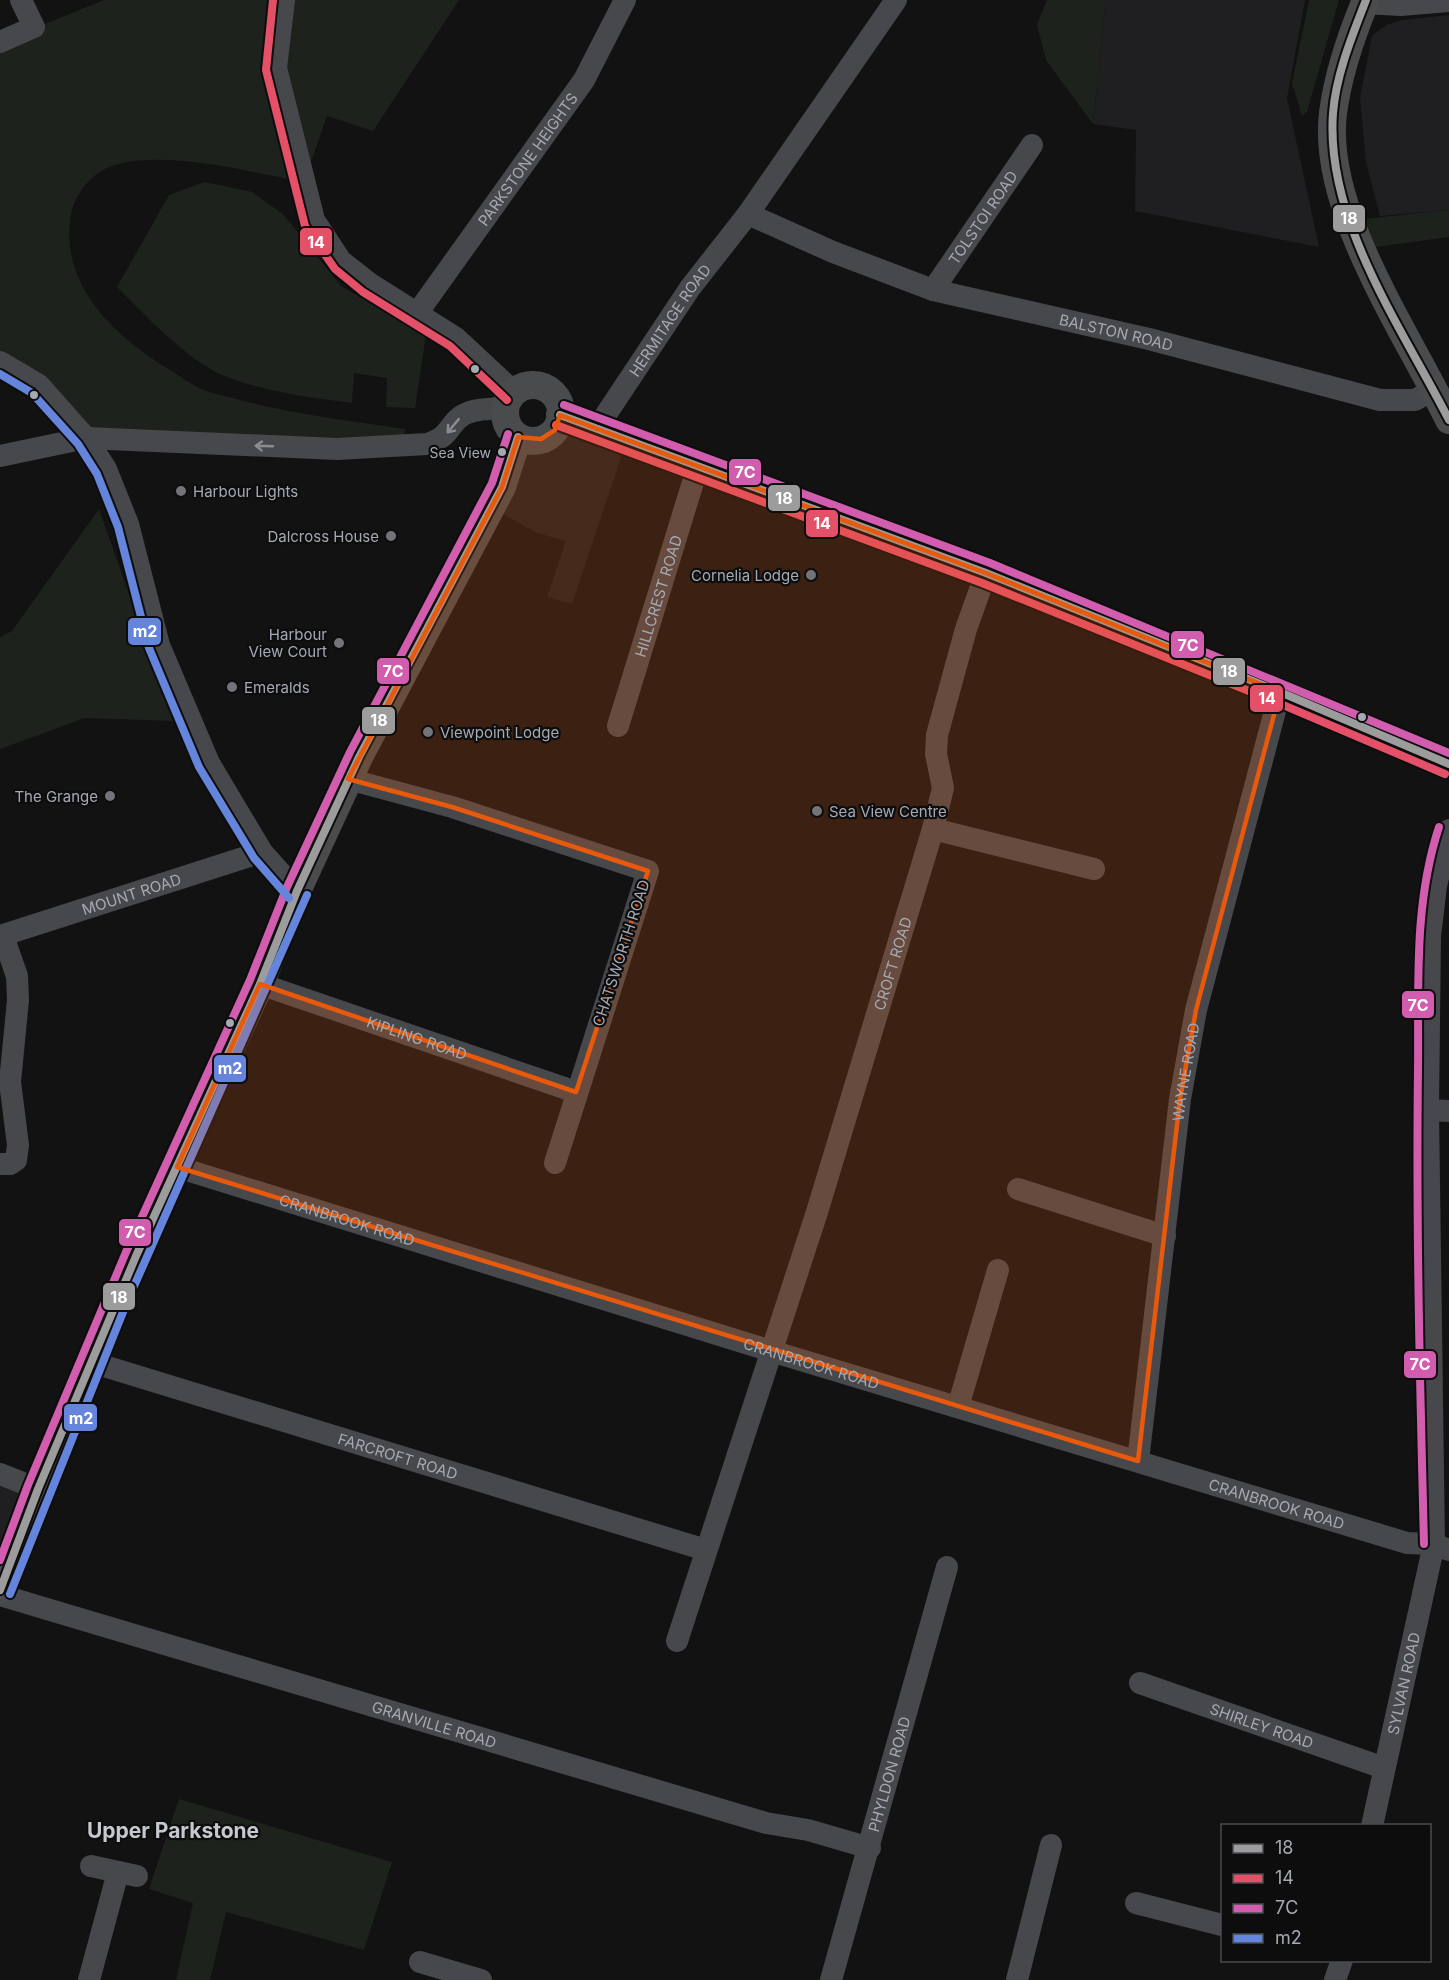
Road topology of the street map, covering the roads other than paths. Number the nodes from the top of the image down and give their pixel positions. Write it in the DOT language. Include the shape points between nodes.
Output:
graph roads {
  1 [pos="21,0"];
  2 [pos="284,0"];
  3 [pos="625,0"];
  4 [pos="896,0"];
  5 [pos="1365,1"];
  6 [pos="1449,1"];
  7 [pos="0,42"];
  8 [pos="1032,146"];
  9 [pos="748,214"];
  10 [pos="933,290"];
  11 [pos="418,312"];
  12 [pos="0,362"];
  13 [pos="1434,389"];
  14 [pos="510,400"];
  15 [pos="560,415"];
  16 [pos="1449,420"];
  17 [pos="597,428"];
  18 [pos="518,437"];
  19 [pos="86,438"];
  20 [pos="0,456"];
  21 [pos="698,466"];
  22 [pos="986,573"];
  23 [pos="1280,692"];
  24 [pos="618,726"];
  25 [pos="1449,764"];
  26 [pos="348,779"];
  27 [pos="933,829"];
  28 [pos="1449,830"];
  29 [pos="262,852"];
  30 [pos="1094,869"];
  31 [pos="297,891"];
  32 [pos="1,936"];
  33 [pos="260,984"];
  34 [pos="576,1092"];
  35 [pos="1438,1111"];
  36 [pos="555,1163"];
  37 [pos="0,1164"];
  38 [pos="177,1167"];
  39 [pos="1018,1189"];
  40 [pos="1165,1236"];
  41 [pos="998,1270"];
  42 [pos="771,1351"];
  43 [pos="91,1362"];
  44 [pos="958,1407"];
  45 [pos="1138,1461"];
  46 [pos="0,1474"];
  47 [pos="38,1489"];
  48 [pos="1442,1547"];
  49 [pos="706,1550"];
  50 [pos="947,1567"];
  51 [pos="0,1590"];
  52 [pos="0,1595"];
  53 [pos="677,1641"];
  54 [pos="1140,1683"];
  55 [pos="1384,1768"];
  56 [pos="1372,1824"];
  57 [pos="1051,1845"];
  58 [pos="870,1848"];
  59 [pos="92,1866"];
  60 [pos="1136,1903"];
  61 [pos="1221,1925"];
  62 [pos="420,1962"];
  63 [pos="1341,1962"];
  64 [pos="89,1980"];
  65 [pos="481,1980"];
  66 [pos="831,1980"];
  67 [pos="1017,1980"];
  68 [pos="1335,1980"];
  1 -- 7 [label="street" via="34,27"];
  2 -- 11 [label="street" via="276,68 314,220 341,261"];
  3 -- 11 [label="street, PARKSTONE HEIGHTS" via="584,80"];
  4 -- 9 [label="street, HERMITAGE ROAD"];
  5 -- 6 [label="street" via="1401,5"];
  5 -- 13 [label="main road" via="1342,65 1332,115 1338,185 1359,246"];
  8 -- 10 [label="street, TOLSTOI ROAD"];
  9 -- 10 [label="street, BALSTON ROAD"];
  9 -- 17 [label="street, HERMITAGE ROAD" via="690,288"];
  10 -- 13 [label="street, BALSTON ROAD" via="1149,339 1380,400 1415,400"];
  11 -- 14 [label="street" via="464,345"];
  12 -- 19 [label="street" via="39,385"];
  13 -- 16 [label="main road"];
  14 -- 15 [label="main road" via="532,385 549,390 560,406"];
  14 -- 18 [label="main road" via="508,425"];
  14 -- 19 [label="street, one-way" via="462,416 440,440 427,444 337,449"];
  15 -- 17 [label="main road"];
  15 -- 18 [label="main road" via="555,430 542,439"];
  17 -- 21 [label="main road"];
  18 -- 26 [label="main road" via="502,487"];
  19 -- 20 [label="street"];
  19 -- 29 [label="street" via="106,469 128,524 159,645 209,763"];
  21 -- 22 [label="main road"];
  21 -- 24 [label="street, HILLCREST ROAD"];
  22 -- 23 [label="main road"];
  22 -- 27 [label="street, CROFT ROAD" via="937,735 936,754 944,788"];
  23 -- 25 [label="main road"];
  23 -- 40 [label="street, WAYNE ROAD" via="1196,1010 1180,1100"];
  26 -- 31 [label="main road"];
  26 -- 34 [label="street, CHATSWORTH ROAD" via="452,807 648,871"];
  27 -- 30 [label="street"];
  27 -- 42 [label="street, CROFT ROAD"];
  28 -- 35 [label="street, SYLVAN ROAD" via="1430,936"];
  29 -- 31 [label="street"];
  29 -- 32 [label="street, MOUNT ROAD"];
  31 -- 33 [label="main road"];
  32 -- 37 [label="street" via="16,976 18,1000 10,1082 18,1144 16,1160"];
  33 -- 34 [label="street, KIPLING ROAD"];
  33 -- 38 [label="main road"];
  34 -- 36 [label="street, CHATSWORTH ROAD"];
  35 -- 48 [label="street, SYLVAN ROAD"];
  38 -- 42 [label="street, CRANBROOK ROAD"];
  38 -- 43 [label="main road"];
  39 -- 40 [label="street"];
  40 -- 45 [label="street, WAYNE ROAD"];
  41 -- 44 [label="street"];
  42 -- 44 [label="street, CRANBROOK ROAD"];
  42 -- 49 [label="street"];
  43 -- 47 [label="main road"];
  43 -- 49 [label="street, FARCROFT ROAD"];
  44 -- 45 [label="street, CRANBROOK ROAD"];
  45 -- 48 [label="street, CRANBROOK ROAD" via="1407,1543"];
  46 -- 47 [label="street"];
  47 -- 51 [label="main road"];
  48 -- 55 [label="street, SYLVAN ROAD"];
  49 -- 53 [label="street"];
  50 -- 58 [label="street, PHYLDON ROAD"];
  52 -- 58 [label="street, GRANVILLE ROAD" via="765,1823 808,1830"];
  54 -- 55 [label="street, SHIRLEY ROAD"];
  55 -- 56 [label="street, SYLVAN ROAD"];
  57 -- 67 [label="street"];
  58 -- 66 [label="street, PHYLDON ROAD"];
  59 -- 64 [label="street" via="128,1874"];
  60 -- 61 [label="street"];
  62 -- 65 [label="street"];
  63 -- 68 [label="street"];
}
